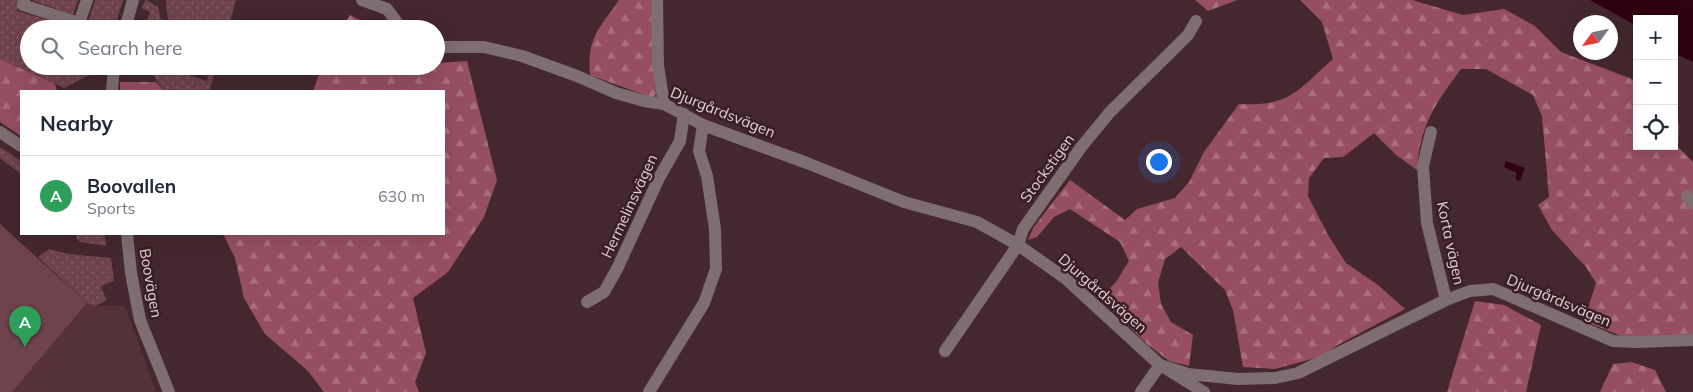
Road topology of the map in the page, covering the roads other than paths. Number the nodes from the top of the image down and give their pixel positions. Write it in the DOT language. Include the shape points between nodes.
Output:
graph roads {
  1 [pos="24,0"];
  2 [pos="87,0"];
  3 [pos="134,0"];
  4 [pos="362,0"];
  5 [pos="657,0"];
  6 [pos="70,20"];
  7 [pos="81,20"];
  8 [pos="127,20"];
  9 [pos="395,20"];
  10 [pos="1196,21"];
  11 [pos="445,47"];
  12 [pos="113,75"];
  13 [pos="112,90"];
  14 [pos="664,104"];
  15 [pos="684,114"];
  16 [pos="703,125"];
  17 [pos="0,132"];
  18 [pos="1431,132"];
  19 [pos="20,145"];
  20 [pos="127,235"];
  21 [pos="1018,244"];
  22 [pos="1446,300"];
  23 [pos="588,302"];
  24 [pos="1693,340"];
  25 [pos="945,351"];
  26 [pos="1160,365"];
  27 [pos="170,392"];
  28 [pos="649,392"];
  29 [pos="1141,392"];
  30 [pos="1204,392"];
  1 -- 6 [label="street" via="23,5"];
  2 -- 7 [label="street"];
  3 -- 8 [label="street"];
  4 -- 9 [label="street" via="386,9"];
  5 -- 14 [label="street" via="658,65"];
  10 -- 21 [label="street, Stockstigen" via="1188,35 1110,112 1082,146 1023,229"];
  11 -- 14 [label="street, Djurgårdsvägen" via="500,50 616,93"];
  12 -- 13 [label="street"];
  14 -- 15 [label="street, Djurgårdsvägen"];
  15 -- 16 [label="street, Djurgårdsvägen"];
  15 -- 23 [label="street, Hermelinsvägen" via="680,141 659,178 617,269 604,292"];
  16 -- 21 [label="street, Djurgårdsvägen" via="799,159 904,202 977,222"];
  16 -- 28 [label="street" via="699,151 707,176 715,229 716,269 704,303"];
  17 -- 19 [label="street"];
  18 -- 22 [label="street, Korta vägen" via="1424,166 1427,223"];
  20 -- 27 [label="street, Boovägen" via="140,320"];
  21 -- 25 [label="street, Stockstigen"];
  21 -- 26 [label="street, Djurgårdsvägen" via="1072,284"];
  22 -- 24 [label="street, Djurgårdsvägen" via="1493,289 1613,340"];
  22 -- 26 [label="street, Djurgårdsvägen" via="1316,365 1283,377 1212,377"];
  26 -- 29 [label="street"];
  26 -- 30 [label="street"];
}
